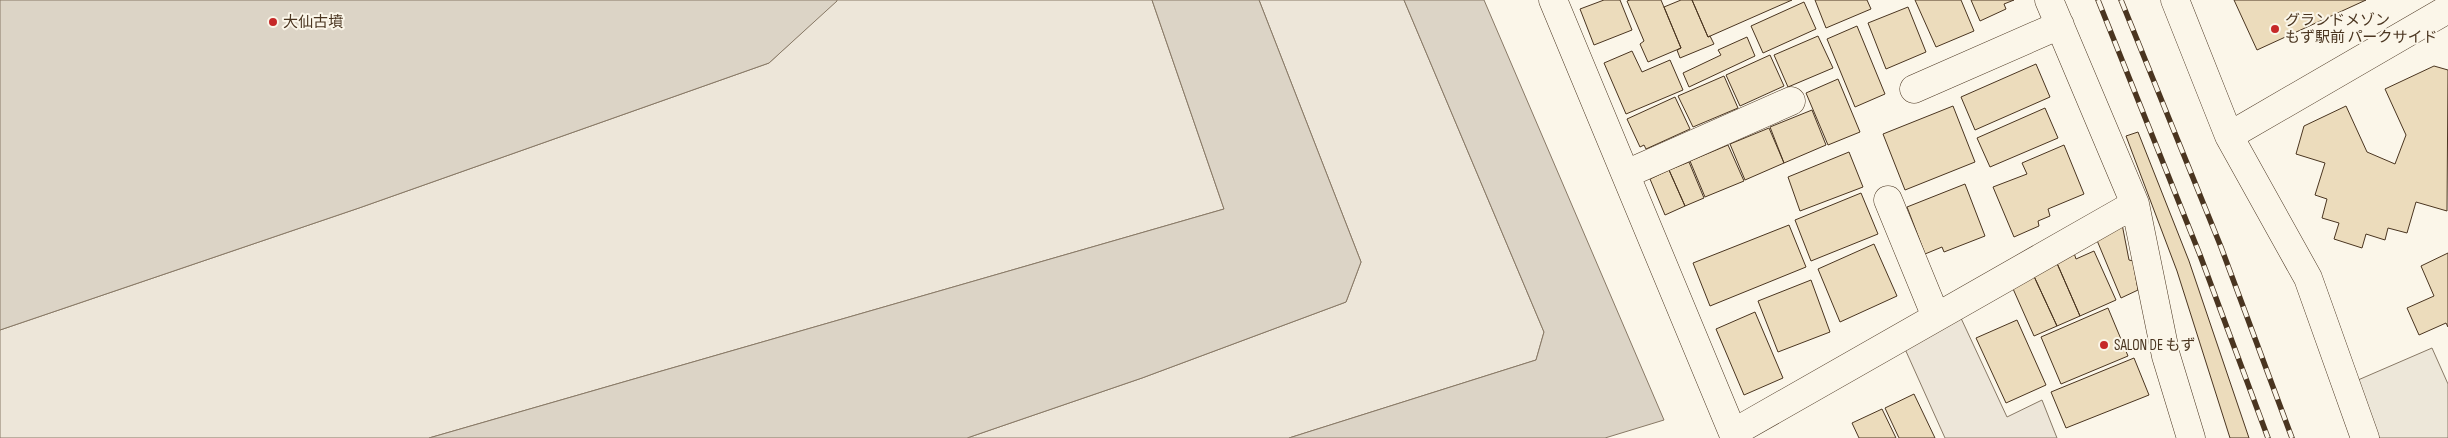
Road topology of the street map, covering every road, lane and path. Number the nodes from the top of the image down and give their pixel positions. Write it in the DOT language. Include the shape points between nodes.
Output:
graph roads {
  1 [pos="2049,0"];
  2 [pos="2175,0"];
  3 [pos="1555,1"];
  4 [pos="2448,9"];
  5 [pos="2060,26"];
  6 [pos="1914,89"];
  7 [pos="1791,100"];
  8 [pos="2229,136"];
  9 [pos="1626,174"];
  10 [pos="1888,200"];
  11 [pos="2135,204"];
  12 [pos="1936,317"];
  13 [pos="1734,436"];
  14 [pos="2191,438"];
  15 [pos="2365,438"];
  1 -- 5 [label="street"];
  2 -- 8 [label="street"];
  3 -- 9 [label="street"];
  4 -- 8 [label="street"];
  5 -- 6 [label="street"];
  5 -- 11 [label="street"];
  7 -- 9 [label="street"];
  8 -- 15 [label="street" via="2308,278"];
  9 -- 13 [label="street"];
  10 -- 12 [label="street"];
  11 -- 12 [label="street"];
  11 -- 14 [label="street" via="2166,356"];
  12 -- 13 [label="street"];
}
